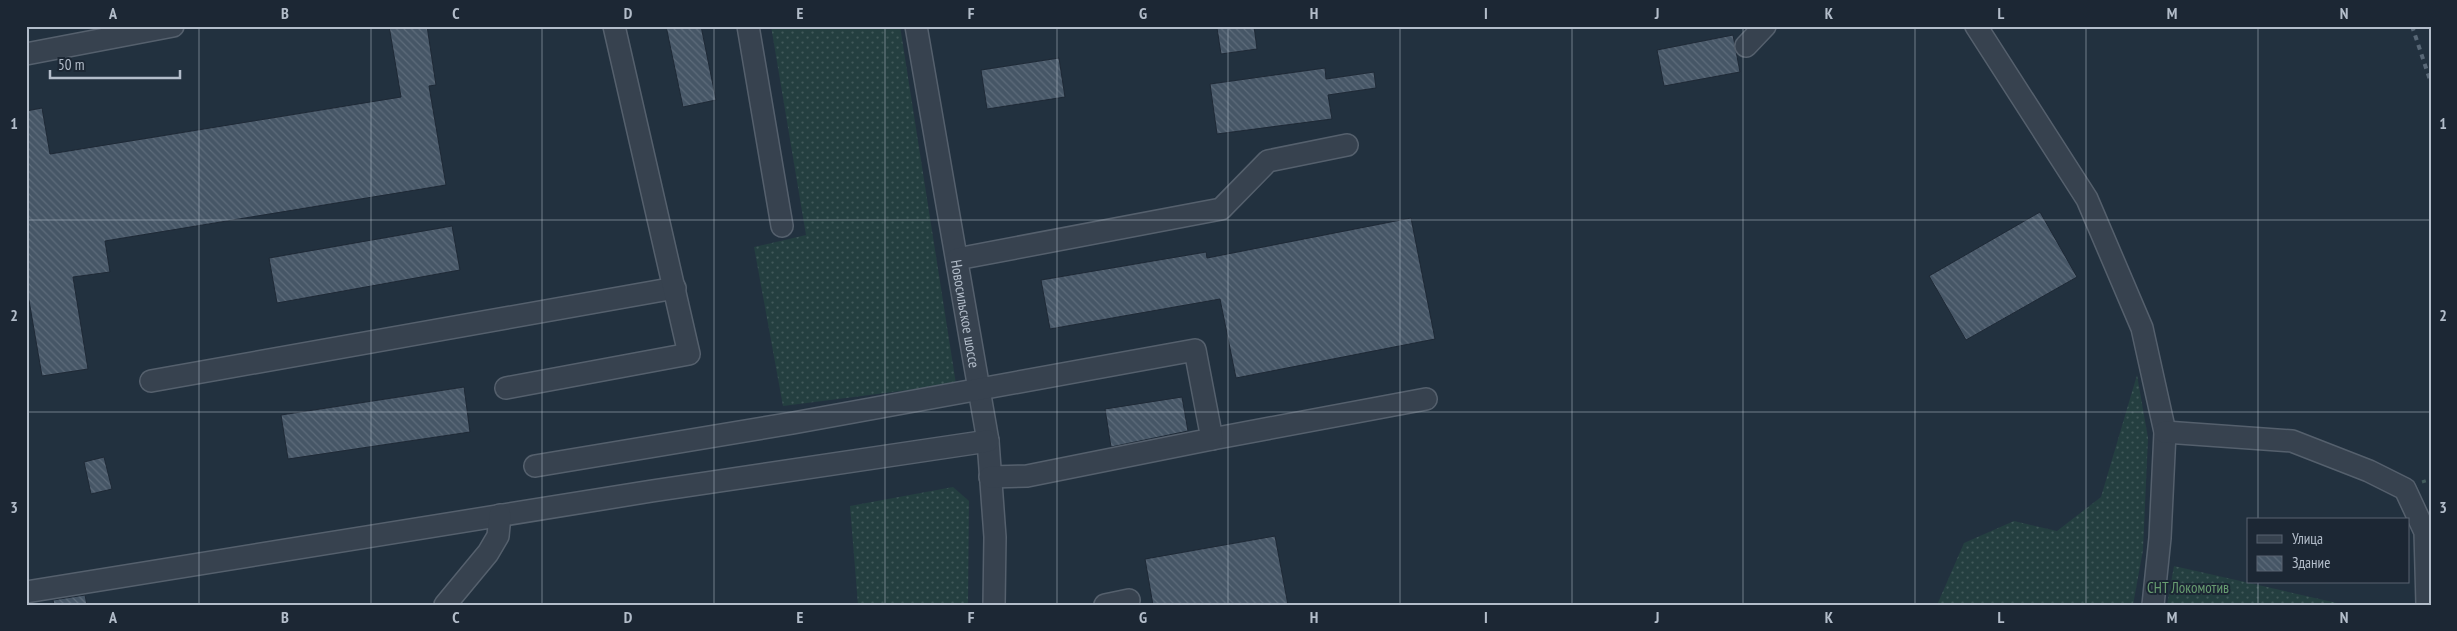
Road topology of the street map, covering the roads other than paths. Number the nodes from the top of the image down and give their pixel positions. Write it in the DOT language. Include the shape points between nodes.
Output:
graph roads {
  1 [pos="172,26"];
  2 [pos="614,26"];
  3 [pos="748,26"];
  4 [pos="916,26"];
  5 [pos="1766,26"];
  6 [pos="1976,26"];
  7 [pos="1746,46"];
  8 [pos="26,54"];
  9 [pos="1347,145"];
  10 [pos="782,226"];
  11 [pos="957,260"];
  12 [pos="675,288"];
  13 [pos="151,381"];
  14 [pos="506,388"];
  15 [pos="979,388"];
  16 [pos="1426,399"];
  17 [pos="2166,432"];
  18 [pos="1212,439"];
  19 [pos="988,441"];
  20 [pos="535,466"];
  21 [pos="990,477"];
  22 [pos="500,515"];
  23 [pos="26,592"];
  24 [pos="1129,600"];
  25 [pos="444,605"];
  26 [pos="994,605"];
  27 [pos="1105,605"];
  28 [pos="2153,605"];
  29 [pos="2427,605"];
  1 -- 8 [label="street"];
  2 -- 12 [label="street"];
  3 -- 10 [label="street"];
  4 -- 11 [label="street, Новосильское шоссе"];
  5 -- 7 [label="street"];
  6 -- 17 [label="street" via="2087,198 2142,328"];
  9 -- 11 [label="street" via="1268,161 1221,209"];
  11 -- 15 [label="street, Новосильское шоссе"];
  12 -- 13 [label="street"];
  12 -- 14 [label="street" via="689,354"];
  15 -- 18 [label="street" via="1195,350"];
  15 -- 19 [label="street, Новосильское шоссе"];
  15 -- 20 [label="street"];
  16 -- 18 [label="street"];
  17 -- 28 [label="street"];
  17 -- 29 [label="street" via="2292,441 2405,489 2425,532"];
  18 -- 21 [label="street" via="1027,476"];
  19 -- 21 [label="street, Новосильское шоссе"];
  19 -- 22 [label="street"];
  21 -- 26 [label="street, Новосильское шоссе" via="995,537"];
  22 -- 23 [label="street"];
  22 -- 25 [label="street" via="498,536 488,553"];
  24 -- 27 [label="street"];
}
